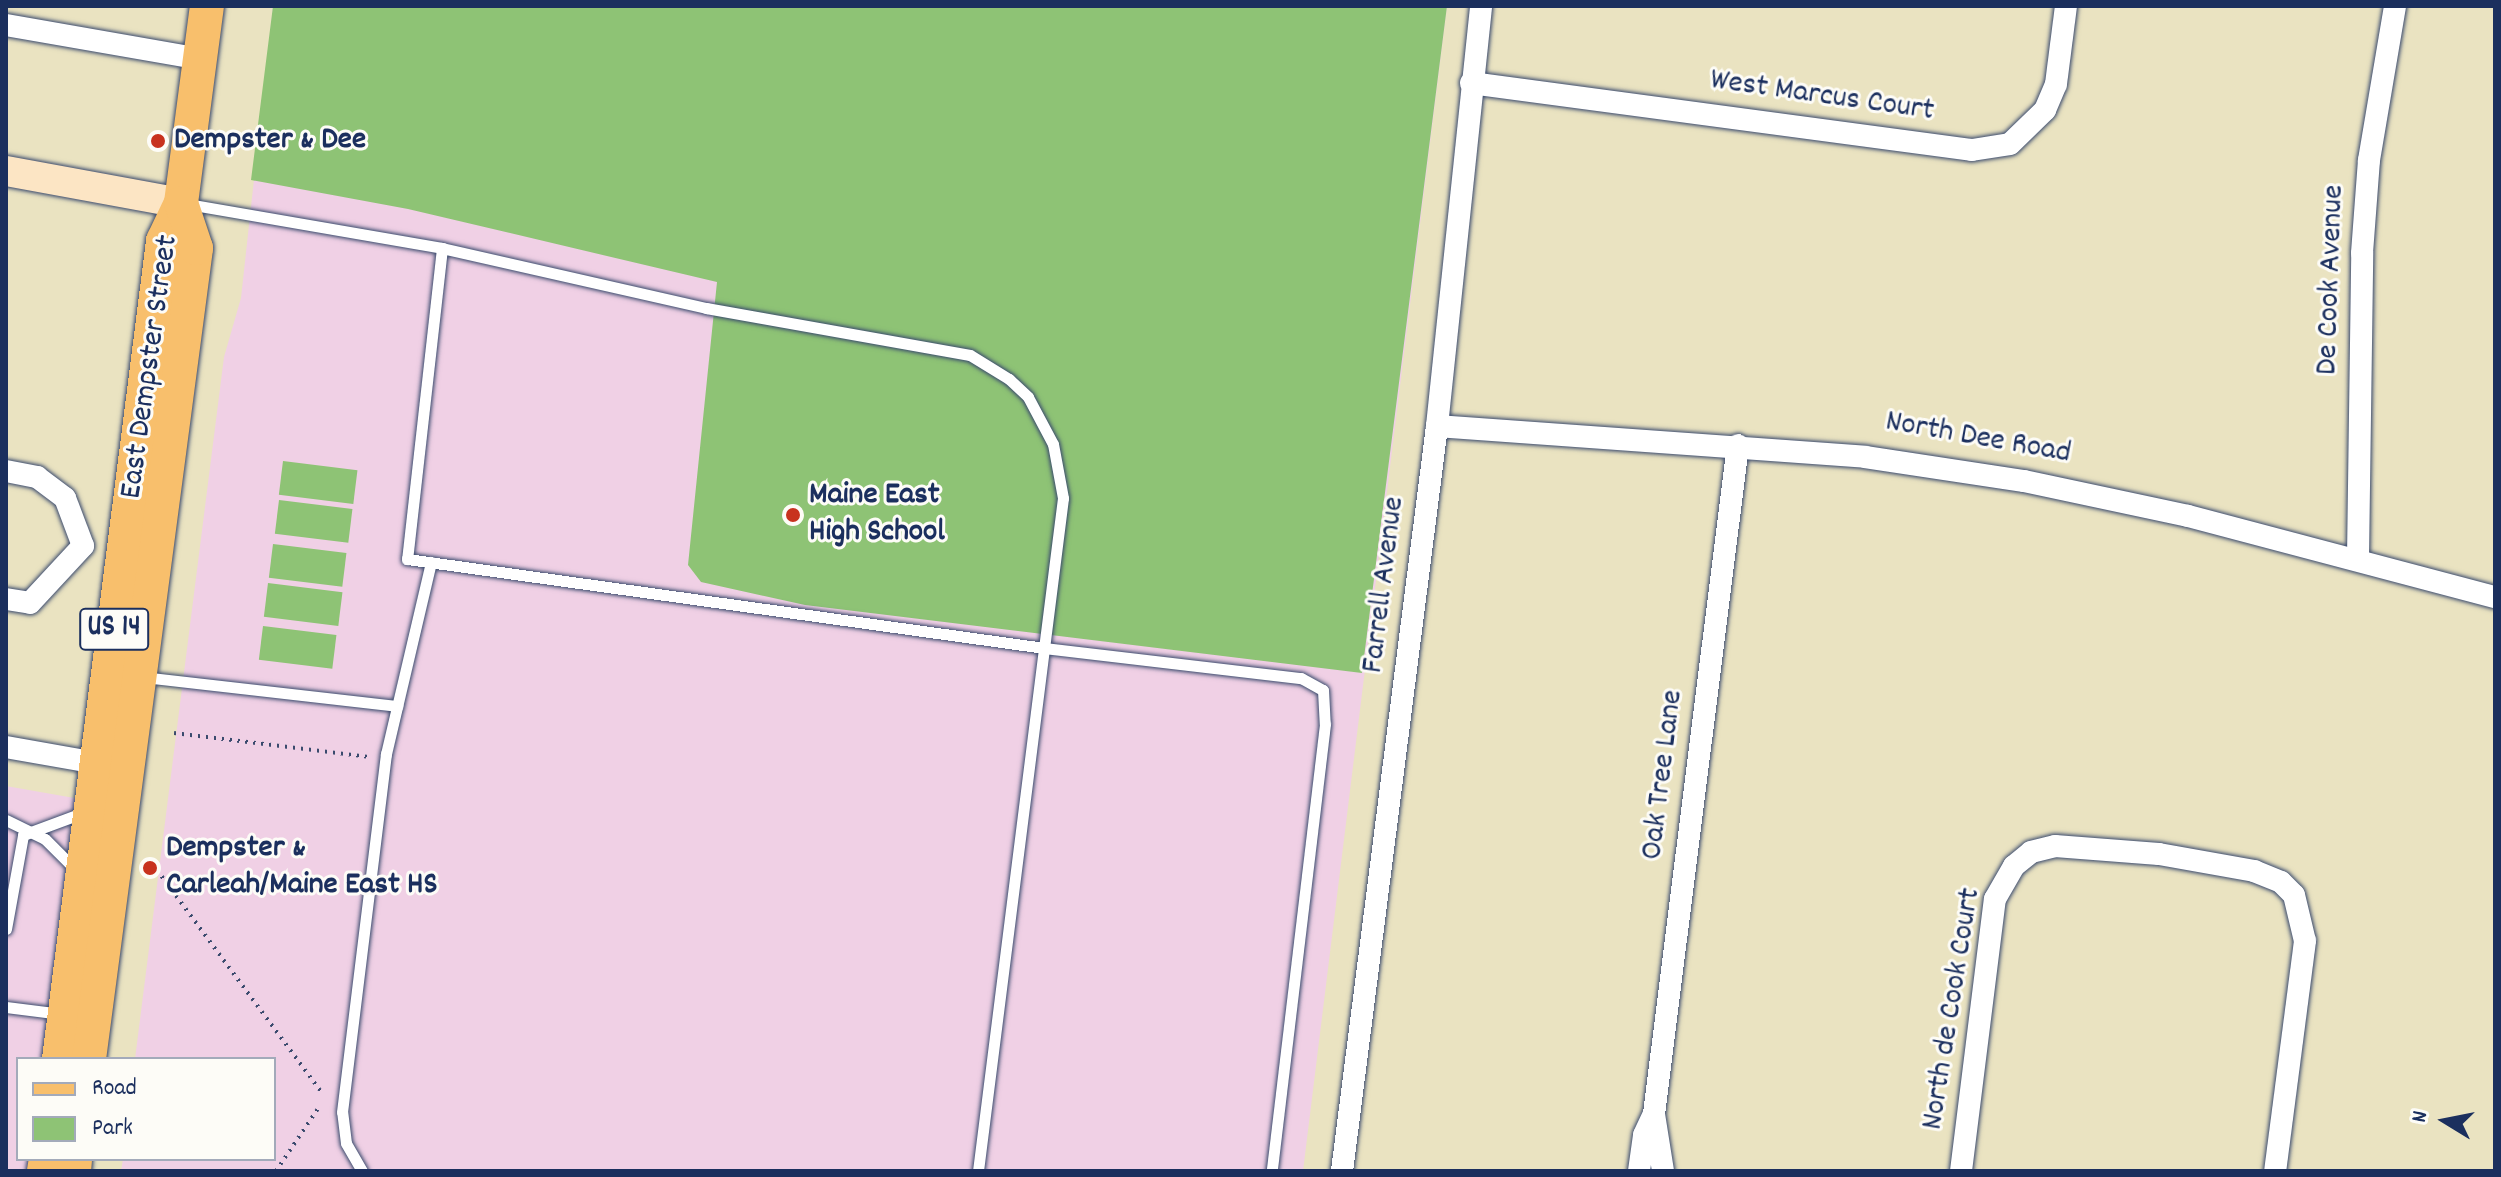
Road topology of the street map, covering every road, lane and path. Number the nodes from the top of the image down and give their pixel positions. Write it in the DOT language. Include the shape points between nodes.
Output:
graph roads {
  1 [pos="207,6"];
  2 [pos="1481,6"];
  3 [pos="2066,6"];
  4 [pos="2395,6"];
  5 [pos="6,25"];
  6 [pos="200,59"];
  7 [pos="1471,83"];
  8 [pos="6,171"];
  9 [pos="181,203"];
  10 [pos="442,248"];
  11 [pos="1437,426"];
  12 [pos="1738,445"];
  13 [pos="6,471"];
  14 [pos="83,546"];
  15 [pos="139,553"];
  16 [pos="2358,558"];
  17 [pos="431,562"];
  18 [pos="2495,597"];
  19 [pos="6,599"];
  20 [pos="1044,648"];
  21 [pos="141,677"];
  22 [pos="397,706"];
  23 [pos="174,733"];
  24 [pos="6,747"];
  25 [pos="369,757"];
  26 [pos="96,763"];
  27 [pos="129,768"];
  28 [pos="90,809"];
  29 [pos="6,820"];
  30 [pos="28,829"];
  31 [pos="157,870"];
  32 [pos="81,875"];
  33 [pos="6,929"];
  34 [pos="6,1008"];
  35 [pos="80,1016"];
  36 [pos="60,1057"];
  37 [pos="89,1057"];
  38 [pos="322,1093"];
  39 [pos="319,1107"];
  40 [pos="1654,1114"];
  41 [pos="276,1171"];
  42 [pos="362,1171"];
  43 [pos="978,1171"];
  44 [pos="1272,1171"];
  45 [pos="1342,1171"];
  46 [pos="1639,1171"];
  47 [pos="1663,1171"];
  48 [pos="1961,1171"];
  49 [pos="2275,1171"];
  1 -- 6 [label="main road, US 14"];
  2 -- 7 [label="street, Farrell Avenue"];
  3 -- 7 [label="street, West Marcus Court" via="2056,84 2045,110 2010,144 1972,150"];
  4 -- 16 [label="street, De Cook Avenue" via="2369,160 2362,253"];
  5 -- 6 [label="street"];
  6 -- 9 [label="main road, US 14"];
  7 -- 11 [label="street, Farrell Avenue"];
  8 -- 9 [label="street"];
  9 -- 10 [label="lane"];
  9 -- 15 [label="main road, East Dempster Street / US 14" via="163,241"];
  10 -- 17 [label="lane" via="407,559"];
  10 -- 20 [label="lane" via="706,308 970,355 990,365 1028,397 1041,416 1061,472 1063,498"];
  11 -- 12 [label="street, North Dee Road"];
  11 -- 45 [label="street, Farrell Avenue"];
  12 -- 16 [label="street, North Dee Road" via="2024,481"];
  12 -- 40 [label="street, Oak Tree Lane"];
  13 -- 14 [label="street" via="37,477 65,498"];
  14 -- 15 [label="street"];
  14 -- 19 [label="street" via="30,603"];
  15 -- 21 [label="main road, East Dempster Street / US 14"];
  15 -- 26 [label="main road, East Dempster Street / US 14"];
  16 -- 18 [label="street, North Dee Road"];
  17 -- 20 [label="lane"];
  17 -- 22 [label="lane"];
  20 -- 43 [label="lane"];
  20 -- 44 [label="lane" via="1301,678 1323,690 1325,724"];
  21 -- 22 [label="lane"];
  21 -- 27 [label="main road, East Dempster Street / US 14"];
  22 -- 42 [label="lane" via="386,754 342,1112 346,1143"];
  23 -- 25 [label="path"];
  24 -- 26 [label="street"];
  26 -- 27 [label="street"];
  26 -- 28 [label="main road, East Dempster Street / US 14"];
  27 -- 35 [label="main road, East Dempster Street / US 14"];
  28 -- 30 [label="lane" via="63,822"];
  28 -- 32 [label="main road, East Dempster Street / US 14"];
  29 -- 30 [label="lane"];
  30 -- 32 [label="lane"];
  30 -- 33 [label="lane"];
  31 -- 38 [label="path"];
  32 -- 35 [label="main road, East Dempster Street / US 14"];
  34 -- 35 [label="lane"];
  35 -- 36 [label="main road, East Dempster Street / US 14"];
  35 -- 37 [label="main road, East Dempster Street / US 14"];
  39 -- 41 [label="path" via="295,1150"];
  40 -- 46 [label="street, Oak Tree Lane" via="1644,1135"];
  40 -- 47 [label="street, Oak Tree Lane"];
  48 -- 49 [label="street, North de Cook Court" via="1995,899 2002,881 2031,852 2055,846 2159,854 2254,871 2281,882 2294,895 2305,941"];
}
